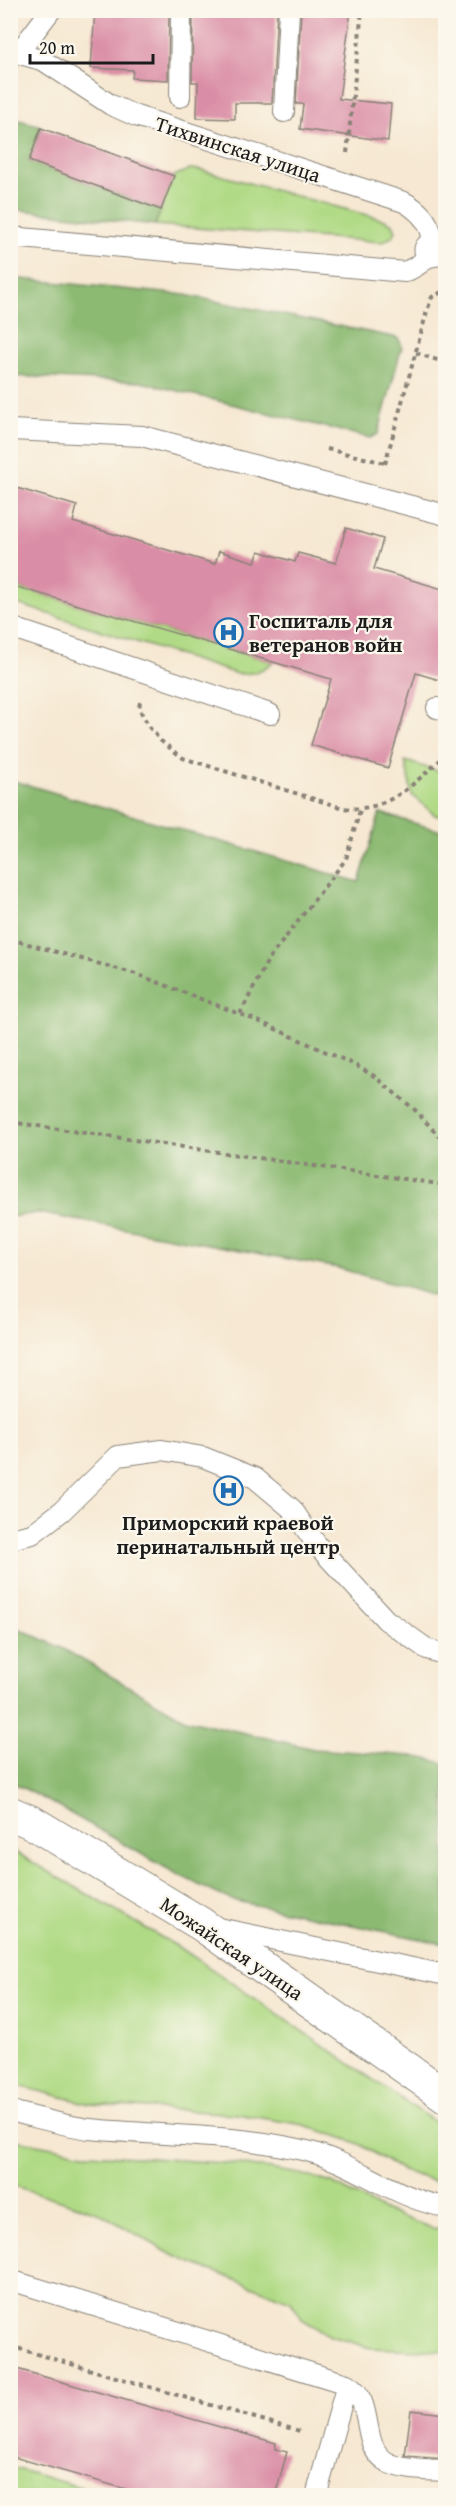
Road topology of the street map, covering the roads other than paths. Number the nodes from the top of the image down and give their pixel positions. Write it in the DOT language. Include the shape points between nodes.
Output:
graph roads {
  1 [pos="51,10"];
  2 [pos="181,10"];
  3 [pos="289,10"];
  4 [pos="15,51"];
  5 [pos="180,97"];
  6 [pos="284,112"];
  7 [pos="10,237"];
  8 [pos="438,249"];
  9 [pos="10,430"];
  10 [pos="446,515"];
  11 [pos="10,627"];
  12 [pos="270,714"];
  13 [pos="10,1539"];
  14 [pos="446,1655"];
  15 [pos="10,1813"];
  16 [pos="201,1924"];
  17 [pos="446,1975"];
  18 [pos="446,2096"];
  19 [pos="10,2111"];
  20 [pos="446,2207"];
  21 [pos="10,2280"];
  22 [pos="347,2384"];
  23 [pos="446,2471"];
  24 [pos="316,2496"];
  1 -- 4 [label="lane"];
  2 -- 5 [label="lane"];
  3 -- 6 [label="lane"];
  4 -- 8 [label="lane, Тихвинская улица" via="44,61 111,105 136,116 404,202 427,219"];
  7 -- 8 [label="lane" via="391,272 405,272"];
  9 -- 10 [label="lane" via="142,436"];
  11 -- 12 [label="lane"];
  13 -- 14 [label="lane" via="32,1534 62,1511 118,1456 162,1450 202,1457 255,1478 292,1509 317,1545 386,1620 427,1649"];
  15 -- 16 [label="main road, Можайская улица"];
  16 -- 17 [label="lane"];
  16 -- 18 [label="main road, Можайская улица"];
  19 -- 20 [label="lane" via="87,2128 242,2139 308,2151 340,2162 390,2189"];
  21 -- 22 [label="lane"];
  22 -- 23 [label="lane" via="362,2398 379,2455 386,2461 417,2469"];
  22 -- 24 [label="lane"];
}
